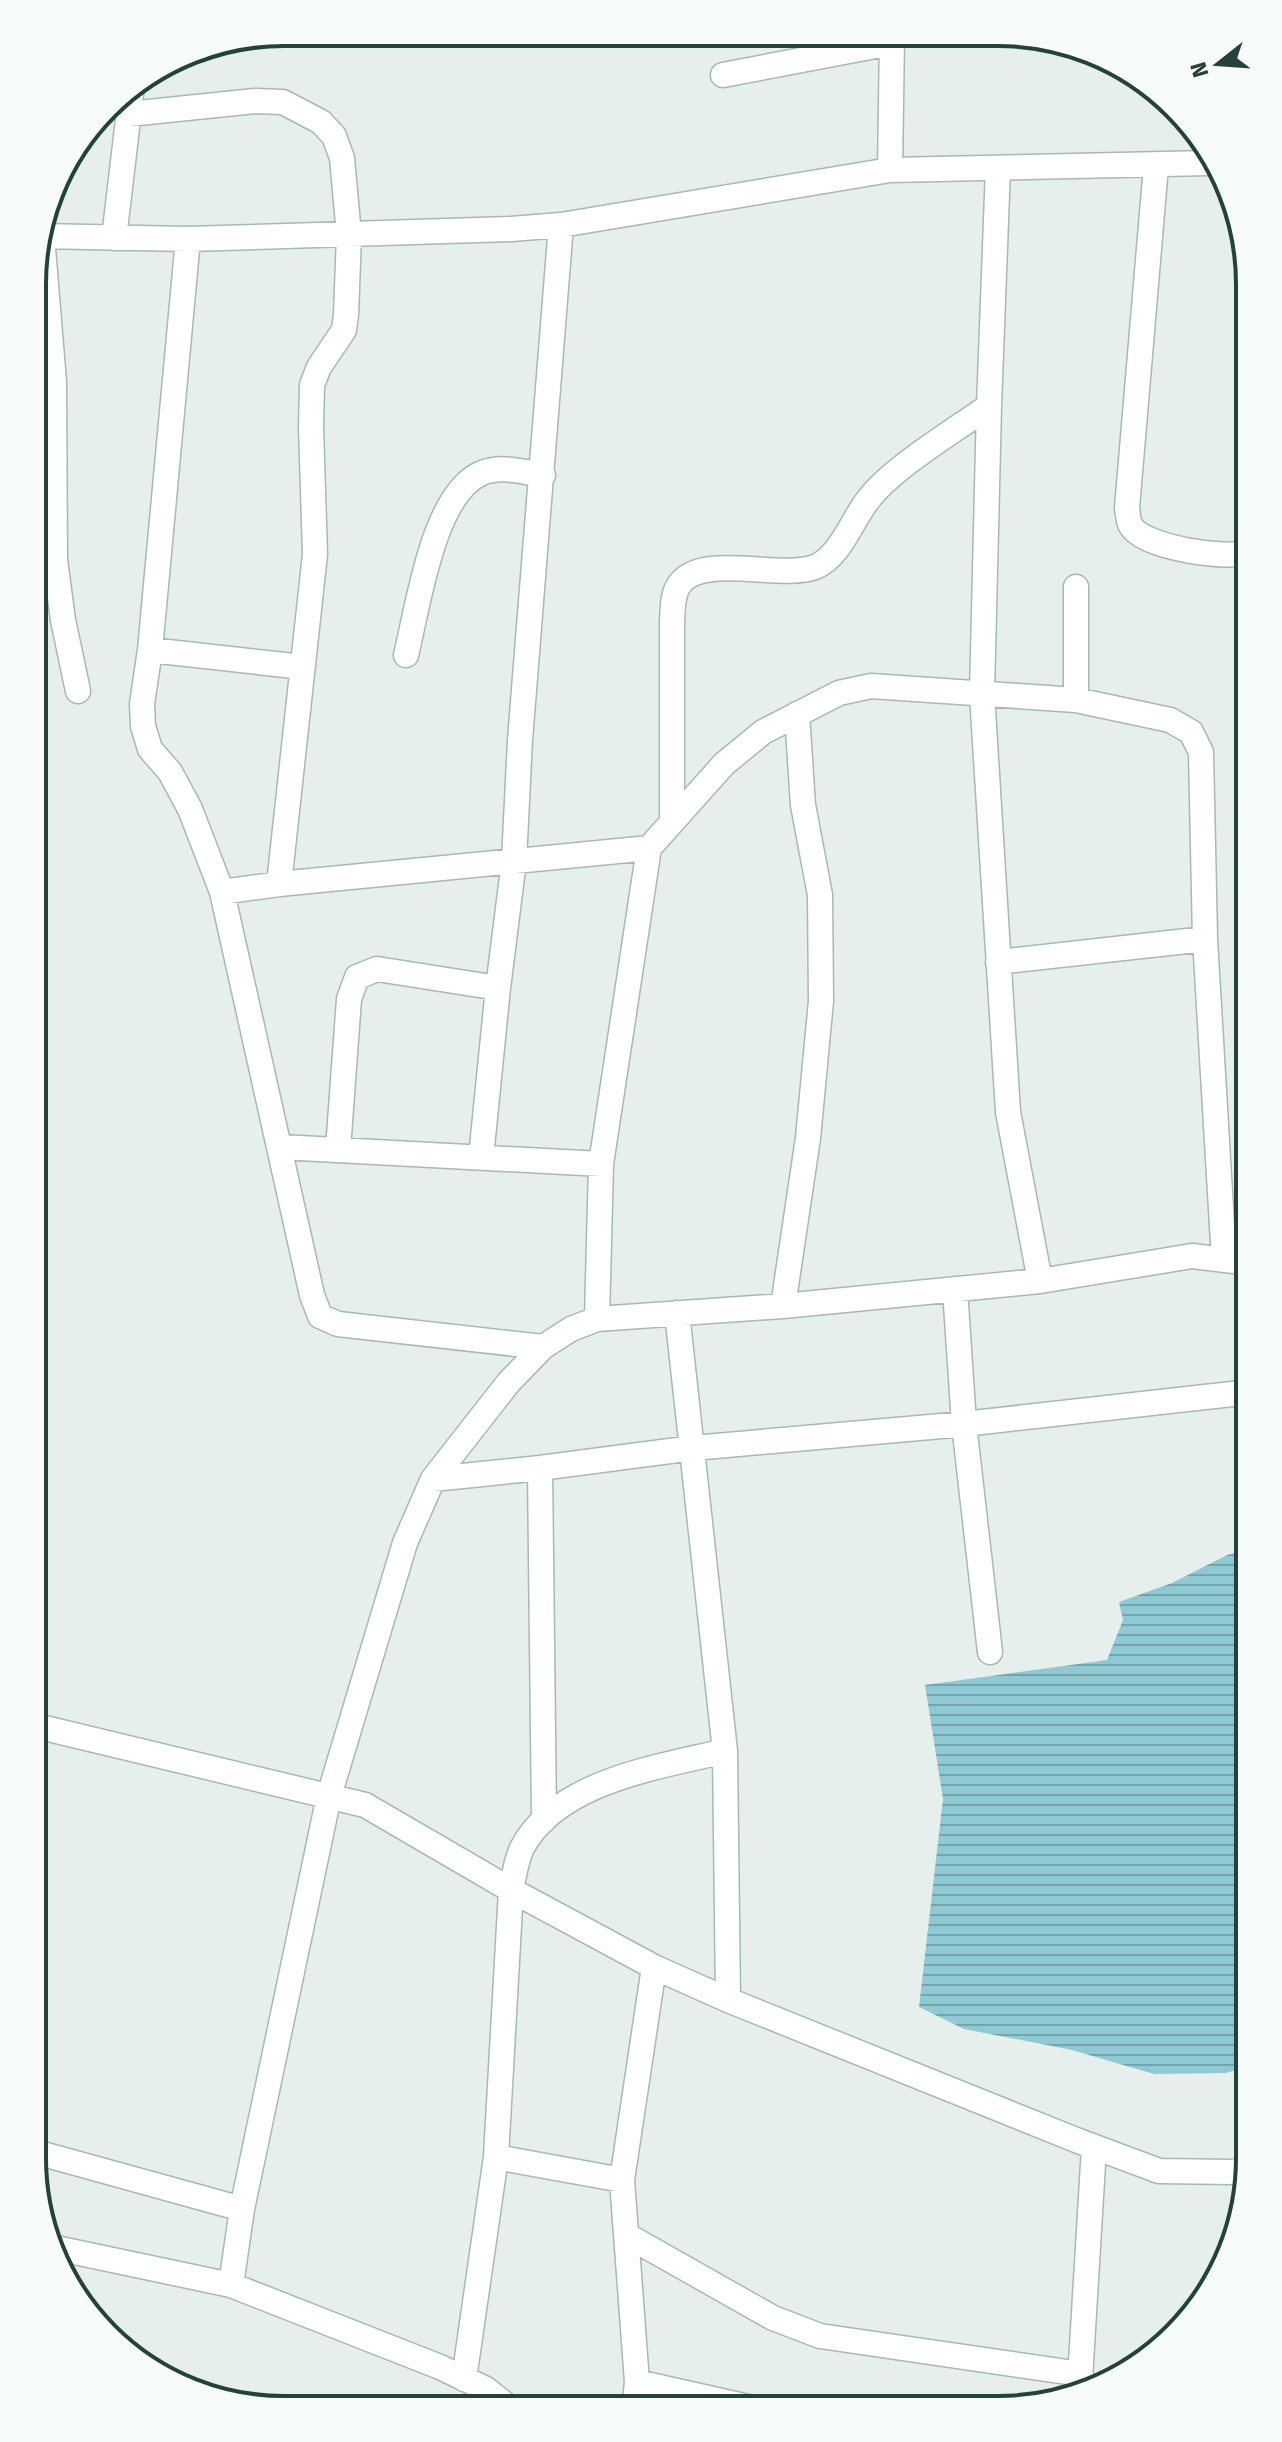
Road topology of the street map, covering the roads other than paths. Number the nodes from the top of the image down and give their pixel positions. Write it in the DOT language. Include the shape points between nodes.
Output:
graph roads {
  1 [pos="862,46"];
  2 [pos="892,46"];
  3 [pos="723,75"];
  4 [pos="130,103"];
  5 [pos="129,114"];
  6 [pos="1202,163"];
  7 [pos="1156,166"];
  8 [pos="998,168"];
  9 [pos="890,170"];
  10 [pos="561,225"];
  11 [pos="349,235"];
  12 [pos="51,236"];
  13 [pos="114,238"];
  14 [pos="188,239"];
  15 [pos="46,299"];
  16 [pos="989,406"];
  17 [pos="543,475"];
  18 [pos="1236,556"];
  19 [pos="1076,587"];
  20 [pos="150,650"];
  21 [pos="406,655"];
  22 [pos="303,667"];
  23 [pos="78,691"];
  24 [pos="982,694"];
  25 [pos="1076,700"];
  26 [pos="797,714"];
  27 [pos="672,820"];
  28 [pos="649,848"];
  29 [pos="514,861"];
  30 [pos="279,884"];
  31 [pos="222,892"];
  32 [pos="1205,939"];
  33 [pos="998,962"];
  34 [pos="498,988"];
  35 [pos="281,1147"];
  36 [pos="338,1149"];
  37 [pos="481,1157"];
  38 [pos="601,1164"];
  39 [pos="1224,1260"];
  40 [pos="1235,1261"];
  41 [pos="1040,1281"];
  42 [pos="955,1289"];
  43 [pos="783,1306"];
  44 [pos="677,1313"];
  45 [pos="597,1319"];
  46 [pos="543,1347"];
  47 [pos="1235,1394"];
  48 [pos="964,1424"];
  49 [pos="693,1448"];
  50 [pos="540,1468"];
  51 [pos="433,1479"];
  52 [pos="990,1652"];
  53 [pos="46,1728"];
  54 [pos="725,1751"];
  55 [pos="329,1796"];
  56 [pos="544,1820"];
  57 [pos="511,1890"];
  58 [pos="654,1967"];
  59 [pos="728,2000"];
  60 [pos="1094,2147"];
  61 [pos="46,2155"];
  62 [pos="496,2157"];
  63 [pos="1235,2171"];
  64 [pos="622,2180"];
  65 [pos="242,2209"];
  66 [pos="628,2236"];
  67 [pos="65,2250"];
  68 [pos="231,2285"];
  69 [pos="464,2379"];
  70 [pos="1080,2381"];
  71 [pos="637,2382"];
  72 [pos="1073,2384"];
  73 [pos="495,2396"];
  74 [pos="635,2396"];
  75 [pos="699,2396"];
  1 -- 3 [label="street"];
  2 -- 9 [label="street"];
  4 -- 5 [label="street"];
  5 -- 11 [label="street" via="255,101 283,102 304,111 334,136 342,158"];
  5 -- 13 [label="street"];
  6 -- 7 [label="street"];
  7 -- 8 [label="street"];
  7 -- 18 [label="street" via="1127,508 1130,526 1144,538 1173,547"];
  8 -- 9 [label="street"];
  8 -- 16 [label="street"];
  9 -- 10 [label="street"];
  10 -- 11 [label="street"];
  10 -- 17 [label="street"];
  11 -- 14 [label="street"];
  11 -- 22 [label="street" via="344,330 312,385 315,554"];
  12 -- 13 [label="street"];
  13 -- 14 [label="street"];
  14 -- 20 [label="street"];
  15 -- 23 [label="street" via="54,382 55,560"];
  16 -- 24 [label="street"];
  16 -- 27 [label="street" via="890,478 869,499 835,551 815,567 707,570 691,573 678,586 672,621"];
  17 -- 21 [label="street" via="502,469 466,481 445,511 435,538"];
  17 -- 29 [label="street"];
  19 -- 25 [label="street"];
  20 -- 22 [label="street"];
  20 -- 31 [label="street" via="143,726 150,749 190,809"];
  22 -- 30 [label="street"];
  24 -- 25 [label="street"];
  24 -- 26 [label="street" via="871,686 839,693"];
  24 -- 33 [label="street"];
  25 -- 32 [label="street" via="1170,720 1191,732 1201,752"];
  26 -- 27 [label="street" via="763,732 724,764"];
  26 -- 43 [label="street" via="803,805 820,895 821,1001 808,1138"];
  27 -- 28 [label="street"];
  28 -- 29 [label="street"];
  28 -- 38 [label="street"];
  29 -- 30 [label="street"];
  29 -- 34 [label="street"];
  30 -- 31 [label="street"];
  31 -- 35 [label="street"];
  32 -- 33 [label="street"];
  32 -- 39 [label="street"];
  33 -- 41 [label="street" via="1008,1112"];
  34 -- 36 [label="street" via="377,969 357,977 349,999"];
  34 -- 37 [label="street"];
  35 -- 36 [label="street"];
  35 -- 46 [label="street" via="320,1316 338,1324"];
  36 -- 37 [label="street"];
  37 -- 38 [label="street"];
  38 -- 45 [label="street"];
  39 -- 40 [label="street"];
  39 -- 41 [label="street" via="1192,1256"];
  41 -- 42 [label="street"];
  42 -- 43 [label="street"];
  42 -- 48 [label="street"];
  43 -- 44 [label="street"];
  44 -- 45 [label="street"];
  44 -- 49 [label="street"];
  45 -- 46 [label="street"];
  46 -- 51 [label="street"];
  47 -- 48 [label="street"];
  48 -- 49 [label="street"];
  48 -- 52 [label="street"];
  49 -- 50 [label="street"];
  49 -- 54 [label="street"];
  50 -- 51 [label="street"];
  50 -- 56 [label="street"];
  51 -- 55 [label="street" via="405,1543"];
  53 -- 55 [label="street"];
  54 -- 56 [label="street" via="627,1775 585,1792"];
  54 -- 59 [label="street"];
  55 -- 57 [label="street" via="365,1805"];
  55 -- 65 [label="street"];
  56 -- 57 [label="street" via="522,1848"];
  57 -- 58 [label="street"];
  57 -- 62 [label="street"];
  58 -- 59 [label="street"];
  58 -- 64 [label="street"];
  59 -- 60 [label="street"];
  60 -- 63 [label="street" via="1159,2171"];
  60 -- 70 [label="street"];
  61 -- 65 [label="street"];
  62 -- 64 [label="street"];
  62 -- 69 [label="street"];
  64 -- 66 [label="street"];
  65 -- 68 [label="street"];
  66 -- 71 [label="street"];
  66 -- 72 [label="street" via="773,2318 820,2336"];
  67 -- 68 [label="street"];
  68 -- 69 [label="street"];
  69 -- 73 [label="street"];
  71 -- 74 [label="street"];
  71 -- 75 [label="street"];
}
